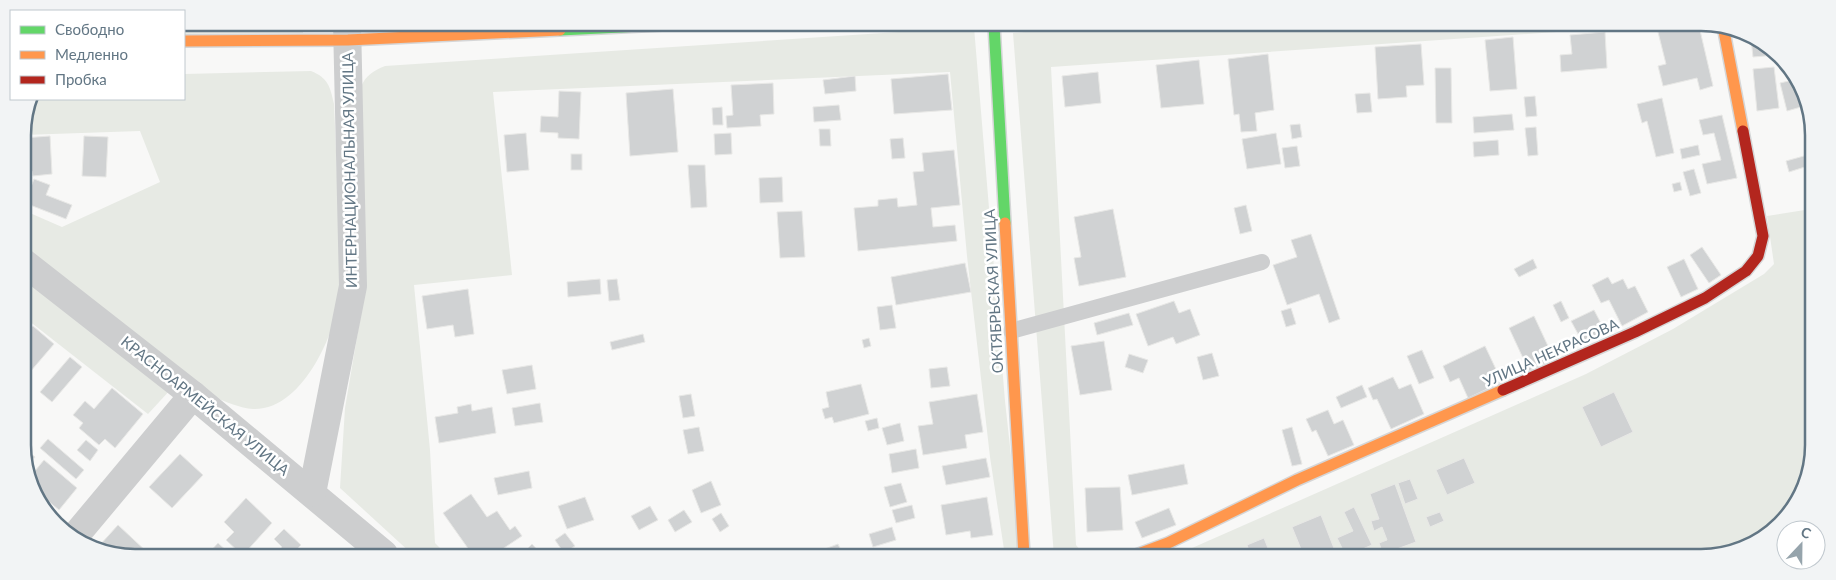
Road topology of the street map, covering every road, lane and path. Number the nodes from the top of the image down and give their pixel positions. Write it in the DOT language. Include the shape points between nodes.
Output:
graph roads {
  1 [pos="347,31"];
  2 [pos="994,31"];
  3 [pos="1724,34"];
  4 [pos="185,41"];
  5 [pos="1262,262"];
  6 [pos="31,268"];
  7 [pos="1011,331"];
  8 [pos="193,395"];
  9 [pos="312,493"];
  10 [pos="79,532"];
  11 [pos="378,549"];
  12 [pos="1024,549"];
  13 [pos="1153,549"];
  1 -- 4 [label="street"];
  1 -- 9 [label="street, ИНТЕРНАЦИОНАЛЬНАЯ УЛИЦА" via="354,286"];
  2 -- 7 [label="street, ОКТЯБРЬСКАЯ УЛИЦА"];
  3 -- 13 [label="street, УЛИЦА НЕКРАСОВА" via="1763,236 1758,256 1746,270 1705,298 1636,332 1297,480"];
  5 -- 7 [label="lane"];
  6 -- 8 [label="street, КРАСНОАРМЕЙСКАЯ УЛИЦА"];
  7 -- 12 [label="street, ОКТЯБРЬСКАЯ УЛИЦА"];
  8 -- 9 [label="street, КРАСНОАРМЕЙСКАЯ УЛИЦА"];
  8 -- 10 [label="street"];
  9 -- 11 [label="street, КРАСНОАРМЕЙСКАЯ УЛИЦА"];
}
